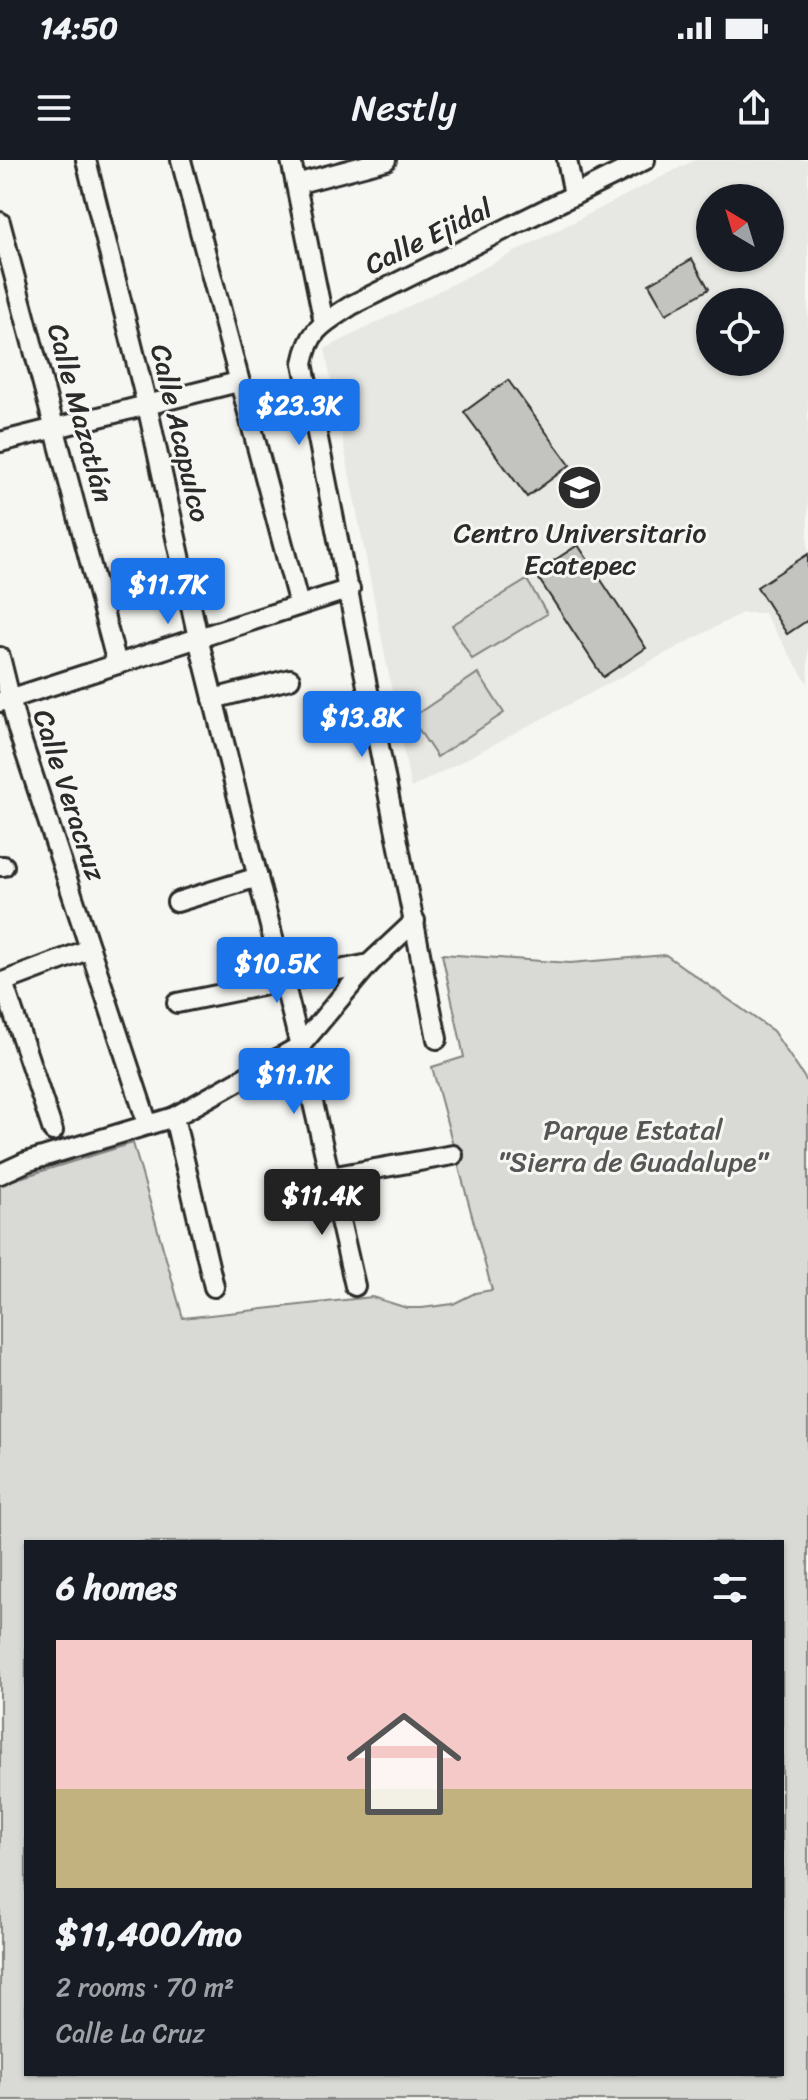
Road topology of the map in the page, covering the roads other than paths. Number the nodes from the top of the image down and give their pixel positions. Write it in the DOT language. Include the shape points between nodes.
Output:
graph roads {
  1 [pos="86,160"];
  2 [pos="181,160"];
  3 [pos="291,160"];
  4 [pos="386,160"];
  5 [pos="567,160"];
  6 [pos="645,160"];
  7 [pos="296,184"];
  8 [pos="574,195"];
  9 [pos="0,222"];
  10 [pos="324,323"];
  11 [pos="238,382"];
  12 [pos="147,405"];
  13 [pos="57,428"];
  14 [pos="0,442"];
  15 [pos="350,589"];
  16 [pos="299,605"];
  17 [pos="198,638"];
  18 [pos="0,657"];
  19 [pos="117,664"];
  20 [pos="290,679"];
  21 [pos="213,699"];
  22 [pos="5,700"];
  23 [pos="258,877"];
  24 [pos="177,902"];
  25 [pos="415,921"];
  26 [pos="90,949"];
  27 [pos="369,964"];
  28 [pos="2,982"];
  29 [pos="284,983"];
  30 [pos="177,1003"];
  31 [pos="437,1039"];
  32 [pos="300,1046"];
  33 [pos="174,1117"];
  34 [pos="148,1125"];
  35 [pos="53,1131"];
  36 [pos="453,1155"];
  37 [pos="0,1174"];
  38 [pos="330,1177"];
  39 [pos="355,1286"];
  40 [pos="214,1287"];
  1 -- 12 [label="street, Calle Acapulco"];
  2 -- 11 [label="street"];
  3 -- 7 [label="street"];
  4 -- 7 [label="street"];
  5 -- 8 [label="street"];
  6 -- 8 [label="street, Calle Ejidal"];
  7 -- 10 [label="street"];
  8 -- 10 [label="street, Calle Ejidal"];
  9 -- 13 [label="street, Calle Mazatlán"];
  10 -- 15 [label="street" via="308,340 303,363"];
  11 -- 12 [label="street"];
  11 -- 16 [label="street"];
  12 -- 13 [label="street"];
  12 -- 17 [label="street, Calle Acapulco"];
  13 -- 14 [label="street"];
  13 -- 19 [label="street, Calle Mazatlán"];
  15 -- 16 [label="street"];
  15 -- 25 [label="street"];
  16 -- 17 [label="street"];
  17 -- 19 [label="street"];
  17 -- 21 [label="street, Calle Acapulco"];
  18 -- 22 [label="street, Calle Veracruz"];
  19 -- 22 [label="street"];
  20 -- 21 [label="street"];
  21 -- 23 [label="street, Calle Acapulco"];
  22 -- 26 [label="street, Calle Veracruz"];
  23 -- 24 [label="street"];
  23 -- 29 [label="street, Calle Acapulco"];
  25 -- 27 [label="street"];
  25 -- 31 [label="street"];
  26 -- 28 [label="street"];
  26 -- 34 [label="street, Calle Veracruz"];
  27 -- 29 [label="street"];
  27 -- 32 [label="street"];
  28 -- 35 [label="street"];
  29 -- 30 [label="street"];
  29 -- 32 [label="street, Calle Acapulco"];
  32 -- 33 [label="street"];
  32 -- 38 [label="street, Calle Acapulco"];
  33 -- 34 [label="street"];
  33 -- 40 [label="street"];
  34 -- 37 [label="street"];
  36 -- 38 [label="street"];
  38 -- 39 [label="street, Calle Acapulco"];
}
